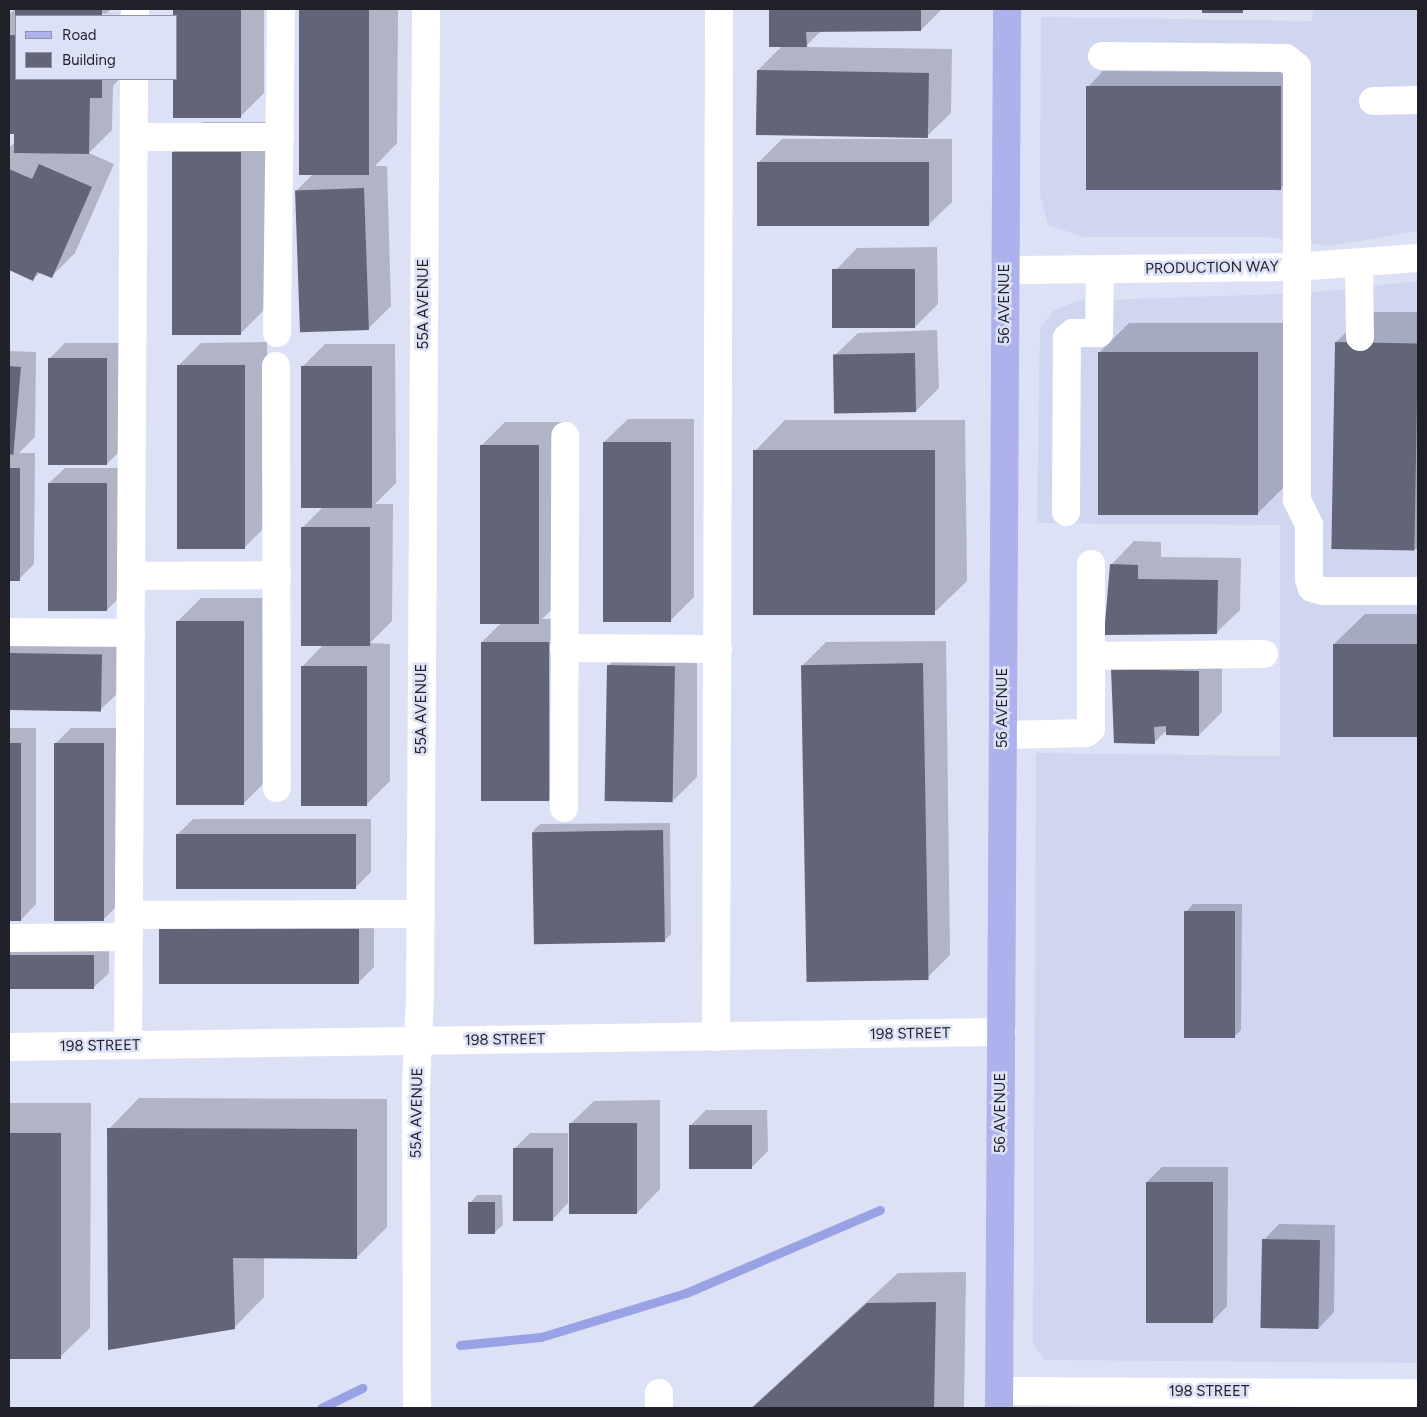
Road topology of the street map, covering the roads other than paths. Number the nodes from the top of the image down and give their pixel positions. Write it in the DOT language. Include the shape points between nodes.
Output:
graph roads {
  1 [pos="281,9"];
  2 [pos="426,9"];
  3 [pos="719,9"];
  4 [pos="1007,9"];
  5 [pos="1102,56"];
  6 [pos="134,80"];
  7 [pos="1418,100"];
  8 [pos="1373,101"];
  9 [pos="134,137"];
  10 [pos="280,137"];
  11 [pos="1418,258"];
  12 [pos="1360,265"];
  13 [pos="1295,267"];
  14 [pos="1100,269"];
  15 [pos="1005,270"];
  16 [pos="277,333"];
  17 [pos="1360,337"];
  18 [pos="276,366"];
  19 [pos="565,436"];
  20 [pos="1066,512"];
  21 [pos="1091,564"];
  22 [pos="277,575"];
  23 [pos="131,576"];
  24 [pos="1418,591"];
  25 [pos="9,632"];
  26 [pos="131,633"];
  27 [pos="564,648"];
  28 [pos="718,649"];
  29 [pos="1264,654"];
  30 [pos="1091,656"];
  31 [pos="1003,735"];
  32 [pos="277,788"];
  33 [pos="564,808"];
  34 [pos="421,914"];
  35 [pos="129,926"];
  36 [pos="9,938"];
  37 [pos="1002,1032"];
  38 [pos="716,1037"];
  39 [pos="420,1041"];
  40 [pos="128,1045"];
  41 [pos="9,1047"];
  42 [pos="1418,1393"];
  43 [pos="999,1399"];
  44 [pos="1242,1400"];
  45 [pos="417,1408"];
  1 -- 10 [label="street"];
  2 -- 34 [label="street, 55A AVENUE"];
  3 -- 28 [label="street"];
  4 -- 15 [label="main road, 56 AVENUE"];
  5 -- 13 [label="street" via="1286,58 1293,62 1299,76"];
  6 -- 9 [label="street"];
  7 -- 8 [label="street"];
  9 -- 10 [label="street"];
  9 -- 23 [label="street"];
  10 -- 16 [label="street"];
  11 -- 12 [label="street, PRODUCTION WAY"];
  12 -- 13 [label="street, PRODUCTION WAY"];
  12 -- 17 [label="street"];
  13 -- 14 [label="street, PRODUCTION WAY"];
  13 -- 24 [label="street" via="1297,500 1309,525 1309,579 1312,588"];
  14 -- 15 [label="street, PRODUCTION WAY"];
  14 -- 20 [label="street" via="1098,333 1073,333 1067,338"];
  15 -- 31 [label="main road, 56 AVENUE"];
  18 -- 22 [label="street"];
  19 -- 27 [label="street"];
  21 -- 30 [label="street"];
  22 -- 23 [label="street"];
  22 -- 32 [label="street"];
  23 -- 26 [label="street"];
  25 -- 26 [label="street"];
  26 -- 35 [label="street"];
  27 -- 28 [label="street"];
  27 -- 33 [label="street"];
  28 -- 38 [label="street"];
  29 -- 30 [label="street"];
  30 -- 31 [label="street" via="1089,731"];
  31 -- 37 [label="main road, 56 AVENUE"];
  34 -- 35 [label="street"];
  34 -- 39 [label="street, 55A AVENUE"];
  35 -- 36 [label="street"];
  35 -- 40 [label="street"];
  37 -- 38 [label="street, 198 STREET"];
  37 -- 43 [label="main road, 56 AVENUE"];
  38 -- 39 [label="street, 198 STREET"];
  39 -- 40 [label="street, 198 STREET"];
  39 -- 45 [label="street, 55A AVENUE" via="416,1085"];
  40 -- 41 [label="street, 198 STREET"];
  42 -- 44 [label="street, 198 STREET"];
  43 -- 44 [label="street, 198 STREET"];
}
